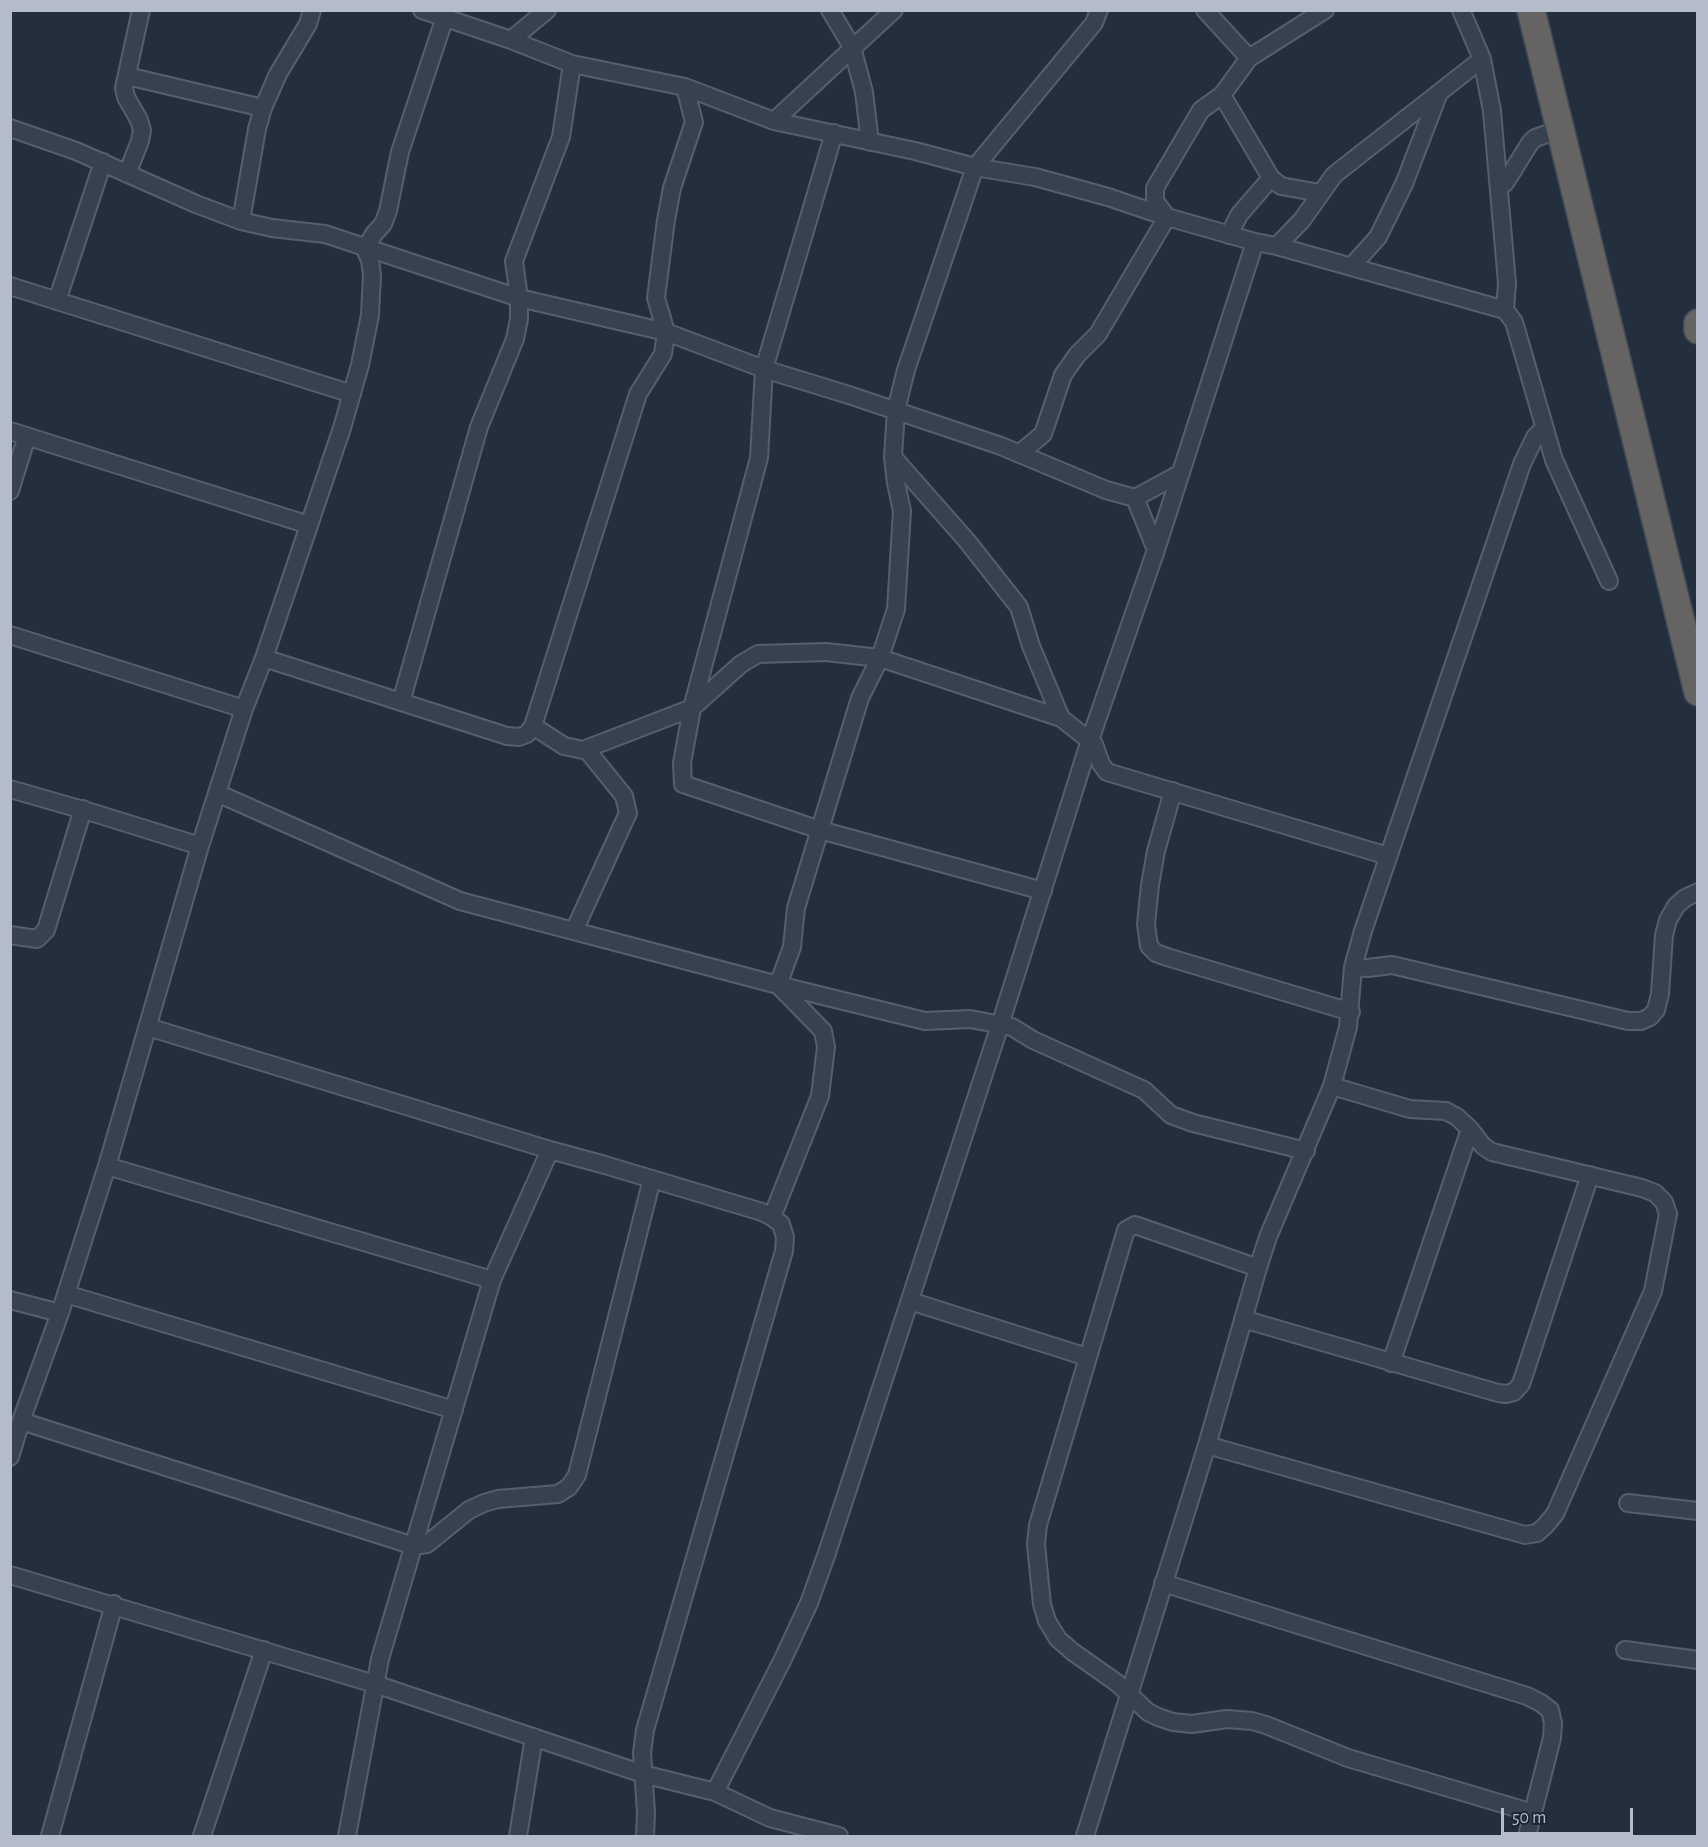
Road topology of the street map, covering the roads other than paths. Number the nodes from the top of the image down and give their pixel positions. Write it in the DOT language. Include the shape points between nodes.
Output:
graph roads {
  1 [pos="141,10"];
  2 [pos="312,10"];
  3 [pos="422,10"];
  4 [pos="547,10"];
  5 [pos="830,10"];
  6 [pos="894,10"];
  7 [pos="1205,10"];
  8 [pos="1325,10"];
  9 [pos="1461,10"];
  10 [pos="1531,10"];
  11 [pos="1092,15"];
  12 [pos="445,17"];
  13 [pos="511,40"];
  14 [pos="852,47"];
  15 [pos="1248,58"];
  16 [pos="1482,59"];
  17 [pos="572,64"];
  18 [pos="127,76"];
  19 [pos="685,87"];
  20 [pos="1440,90"];
  21 [pos="1222,95"];
  22 [pos="263,108"];
  23 [pos="774,120"];
  24 [pos="10,128"];
  25 [pos="1562,129"];
  26 [pos="834,134"];
  27 [pos="870,142"];
  28 [pos="103,162"];
  29 [pos="975,167"];
  30 [pos="127,174"];
  31 [pos="1271,178"];
  32 [pos="1499,184"];
  33 [pos="1320,193"];
  34 [pos="1167,217"];
  35 [pos="241,221"];
  36 [pos="1229,235"];
  37 [pos="1255,242"];
  38 [pos="1277,246"];
  39 [pos="365,249"];
  40 [pos="1351,267"];
  41 [pos="10,286"];
  42 [pos="519,298"];
  43 [pos="57,301"];
  44 [pos="1505,310"];
  45 [pos="1698,323"];
  46 [pos="1698,330"];
  47 [pos="666,332"];
  48 [pos="765,369"];
  49 [pos="352,394"];
  50 [pos="896,410"];
  51 [pos="1544,428"];
  52 [pos="10,431"];
  53 [pos="27,436"];
  54 [pos="1020,453"];
  55 [pos="893,457"];
  56 [pos="1181,473"];
  57 [pos="10,491"];
  58 [pos="1135,498"];
  59 [pos="309,525"];
  60 [pos="1156,550"];
  61 [pos="1609,582"];
  62 [pos="10,635"];
  63 [pos="264,658"];
  64 [pos="880,658"];
  65 [pos="1698,692"];
  66 [pos="400,702"];
  67 [pos="692,708"];
  68 [pos="244,709"];
  69 [pos="1061,718"];
  70 [pos="533,726"];
  71 [pos="1090,740"];
  72 [pos="586,749"];
  73 [pos="10,789"];
  74 [pos="1173,791"];
  75 [pos="217,793"];
  76 [pos="84,809"];
  77 [pos="820,830"];
  78 [pos="200,846"];
  79 [pos="1388,856"];
  80 [pos="1043,891"];
  81 [pos="1698,892"];
  82 [pos="574,931"];
  83 [pos="11,938"];
  84 [pos="1353,967"];
  85 [pos="778,985"];
  86 [pos="1351,1012"];
  87 [pos="1000,1025"];
  88 [pos="148,1027"];
  89 [pos="1332,1086"];
  90 [pos="1470,1129"];
  91 [pos="550,1150"];
  92 [pos="1306,1150"];
  93 [pos="107,1166"];
  94 [pos="1590,1175"];
  95 [pos="652,1179"];
  96 [pos="772,1217"];
  97 [pos="1258,1268"];
  98 [pos="492,1280"];
  99 [pos="66,1294"];
  100 [pos="10,1300"];
  101 [pos="910,1301"];
  102 [pos="60,1313"];
  103 [pos="1243,1319"];
  104 [pos="1087,1357"];
  105 [pos="1391,1363"];
  106 [pos="454,1410"];
  107 [pos="21,1422"];
  108 [pos="1207,1445"];
  109 [pos="10,1457"];
  110 [pos="1628,1503"];
  111 [pos="1698,1511"];
  112 [pos="414,1546"];
  113 [pos="10,1575"];
  114 [pos="1163,1583"];
  115 [pos="114,1604"];
  116 [pos="264,1650"];
  117 [pos="1625,1650"];
  118 [pos="1698,1660"];
  119 [pos="375,1684"];
  120 [pos="1129,1695"];
  121 [pos="534,1737"];
  122 [pos="643,1774"];
  123 [pos="715,1792"];
  124 [pos="1533,1813"];
  125 [pos="770,1818"];
  126 [pos="50,1836"];
  127 [pos="202,1836"];
  128 [pos="347,1836"];
  129 [pos="518,1836"];
  130 [pos="645,1836"];
  131 [pos="779,1836"];
  132 [pos="839,1836"];
  133 [pos="1086,1836"];
  134 [pos="1527,1836"];
  1 -- 18 [label="street"];
  2 -- 22 [label="street"];
  3 -- 12 [label="street"];
  4 -- 13 [label="street"];
  5 -- 14 [label="street"];
  6 -- 14 [label="street"];
  7 -- 15 [label="street"];
  8 -- 15 [label="street"];
  9 -- 16 [label="street"];
  10 -- 25 [label="highway"];
  11 -- 29 [label="street"];
  12 -- 13 [label="street"];
  12 -- 39 [label="street" via="400,152 388,211"];
  13 -- 17 [label="street"];
  14 -- 23 [label="street"];
  14 -- 27 [label="street" via="864,92"];
  15 -- 21 [label="street"];
  16 -- 20 [label="street"];
  16 -- 32 [label="street"];
  17 -- 19 [label="street"];
  17 -- 42 [label="street" via="561,137 514,261"];
  18 -- 22 [label="street"];
  18 -- 30 [label="street" via="126,97 142,130"];
  19 -- 23 [label="street"];
  19 -- 47 [label="street" via="694,122 669,202 656,298"];
  20 -- 33 [label="street" via="1334,175"];
  20 -- 40 [label="street" via="1404,184 1378,237"];
  21 -- 31 [label="street"];
  21 -- 34 [label="street" via="1201,110 1155,188 1155,201"];
  22 -- 35 [label="street"];
  23 -- 26 [label="street"];
  24 -- 28 [label="street"];
  25 -- 32 [label="street" via="1535,138 1508,180"];
  25 -- 65 [label="highway"];
  26 -- 27 [label="street"];
  26 -- 48 [label="street"];
  27 -- 29 [label="street"];
  28 -- 30 [label="street"];
  28 -- 43 [label="street"];
  29 -- 34 [label="street" via="1035,177"];
  29 -- 50 [label="street"];
  30 -- 35 [label="street"];
  31 -- 33 [label="street" via="1281,186"];
  31 -- 36 [label="street" via="1239,215"];
  32 -- 44 [label="street" via="1507,283"];
  33 -- 38 [label="street" via="1302,220"];
  34 -- 36 [label="street"];
  34 -- 54 [label="street" via="1098,334 1063,375 1043,434"];
  35 -- 39 [label="street" via="325,234"];
  36 -- 37 [label="street"];
  37 -- 38 [label="street"];
  37 -- 56 [label="street"];
  38 -- 40 [label="street"];
  39 -- 42 [label="street"];
  39 -- 49 [label="street" via="372,275 370,315"];
  40 -- 44 [label="street"];
  41 -- 43 [label="street"];
  42 -- 47 [label="street"];
  42 -- 66 [label="street" via="515,339 479,427"];
  43 -- 49 [label="street"];
  44 -- 51 [label="street" via="1514,322"];
  45 -- 46 [label="highway"];
  47 -- 48 [label="street"];
  47 -- 70 [label="street" via="663,354 638,394"];
  48 -- 50 [label="street"];
  48 -- 67 [label="street" via="759,458"];
  49 -- 59 [label="street"];
  50 -- 54 [label="street"];
  50 -- 55 [label="street"];
  51 -- 61 [label="street" via="1560,476"];
  51 -- 79 [label="street" via="1522,464"];
  52 -- 53 [label="street"];
  53 -- 57 [label="street"];
  53 -- 59 [label="street"];
  54 -- 58 [label="street" via="1106,490"];
  55 -- 64 [label="street" via="902,511 896,609"];
  55 -- 69 [label="street" via="1019,607"];
  56 -- 58 [label="street"];
  56 -- 60 [label="street"];
  58 -- 60 [label="street"];
  59 -- 63 [label="street"];
  60 -- 71 [label="street"];
  62 -- 68 [label="street"];
  63 -- 66 [label="street"];
  63 -- 68 [label="street"];
  64 -- 67 [label="street" via="826,652 758,654 741,664"];
  64 -- 69 [label="street"];
  64 -- 77 [label="street" via="860,698"];
  66 -- 70 [label="street" via="507,736 527,734"];
  67 -- 72 [label="street"];
  67 -- 77 [label="street" via="682,763 683,784"];
  68 -- 75 [label="street"];
  69 -- 71 [label="street"];
  70 -- 72 [label="street" via="564,746"];
  71 -- 74 [label="street" via="1107,772"];
  71 -- 80 [label="street"];
  72 -- 82 [label="street" via="624,796 628,813"];
  73 -- 76 [label="street"];
  74 -- 79 [label="street"];
  74 -- 86 [label="street" via="1150,885 1146,924 1149,946 1167,957"];
  75 -- 78 [label="street"];
  75 -- 82 [label="street" via="460,901"];
  76 -- 78 [label="street"];
  76 -- 83 [label="street" via="46,930 37,939"];
  77 -- 80 [label="street"];
  77 -- 85 [label="street" via="795,908 792,947"];
  78 -- 88 [label="street"];
  79 -- 84 [label="street"];
  80 -- 87 [label="street"];
  81 -- 84 [label="street" via="1676,906 1668,920 1656,1010 1641,1022 1392,965"];
  82 -- 85 [label="street"];
  84 -- 86 [label="street"];
  85 -- 87 [label="street" via="925,1021 970,1019"];
  85 -- 96 [label="street" via="823,1031 826,1047 820,1096"];
  86 -- 89 [label="street"];
  87 -- 92 [label="street" via="1012,1027 1144,1090 1176,1118"];
  87 -- 101 [label="street"];
  88 -- 91 [label="street"];
  88 -- 93 [label="street"];
  89 -- 90 [label="street" via="1410,1109 1446,1111"];
  89 -- 92 [label="street"];
  90 -- 94 [label="street" via="1492,1152"];
  90 -- 105 [label="street"];
  91 -- 95 [label="street"];
  91 -- 98 [label="street"];
  92 -- 97 [label="street"];
  93 -- 98 [label="street"];
  93 -- 99 [label="street"];
  94 -- 105 [label="street" via="1521,1384 1514,1392 1498,1393"];
  94 -- 108 [label="street" via="1655,1193 1664,1202 1668,1215 1647,1306 1554,1514 1537,1533 1525,1535"];
  95 -- 96 [label="street"];
  95 -- 112 [label="street" via="577,1475 558,1494 484,1503 469,1510 427,1544"];
  96 -- 122 [label="street" via="781,1224 784,1251 645,1730"];
  97 -- 103 [label="street"];
  97 -- 104 [label="street" via="1140,1227 1129,1227"];
  98 -- 106 [label="street"];
  99 -- 102 [label="street"];
  99 -- 106 [label="street"];
  100 -- 102 [label="street"];
  101 -- 104 [label="street"];
  101 -- 123 [label="street" via="809,1603"];
  102 -- 107 [label="street"];
  103 -- 105 [label="street"];
  103 -- 108 [label="street"];
  104 -- 120 [label="street" via="1038,1525 1042,1604 1058,1639"];
  106 -- 112 [label="street"];
  107 -- 109 [label="street"];
  107 -- 112 [label="street"];
  108 -- 114 [label="street"];
  110 -- 111 [label="street"];
  112 -- 119 [label="street"];
  113 -- 115 [label="street"];
  114 -- 120 [label="street"];
  114 -- 124 [label="street" via="1541,1702 1550,1710 1552,1737"];
  115 -- 116 [label="street"];
  115 -- 126 [label="street"];
  116 -- 119 [label="street"];
  116 -- 127 [label="street"];
  117 -- 118 [label="street"];
  119 -- 121 [label="street"];
  119 -- 128 [label="street"];
  120 -- 124 [label="street" via="1148,1712 1173,1722 1252,1721 1357,1761"];
  120 -- 133 [label="street"];
  121 -- 122 [label="street"];
  121 -- 129 [label="street"];
  122 -- 123 [label="street"];
  122 -- 130 [label="street"];
  123 -- 125 [label="street"];
  124 -- 134 [label="street"];
  125 -- 131 [label="street"];
  125 -- 132 [label="street"];
}
